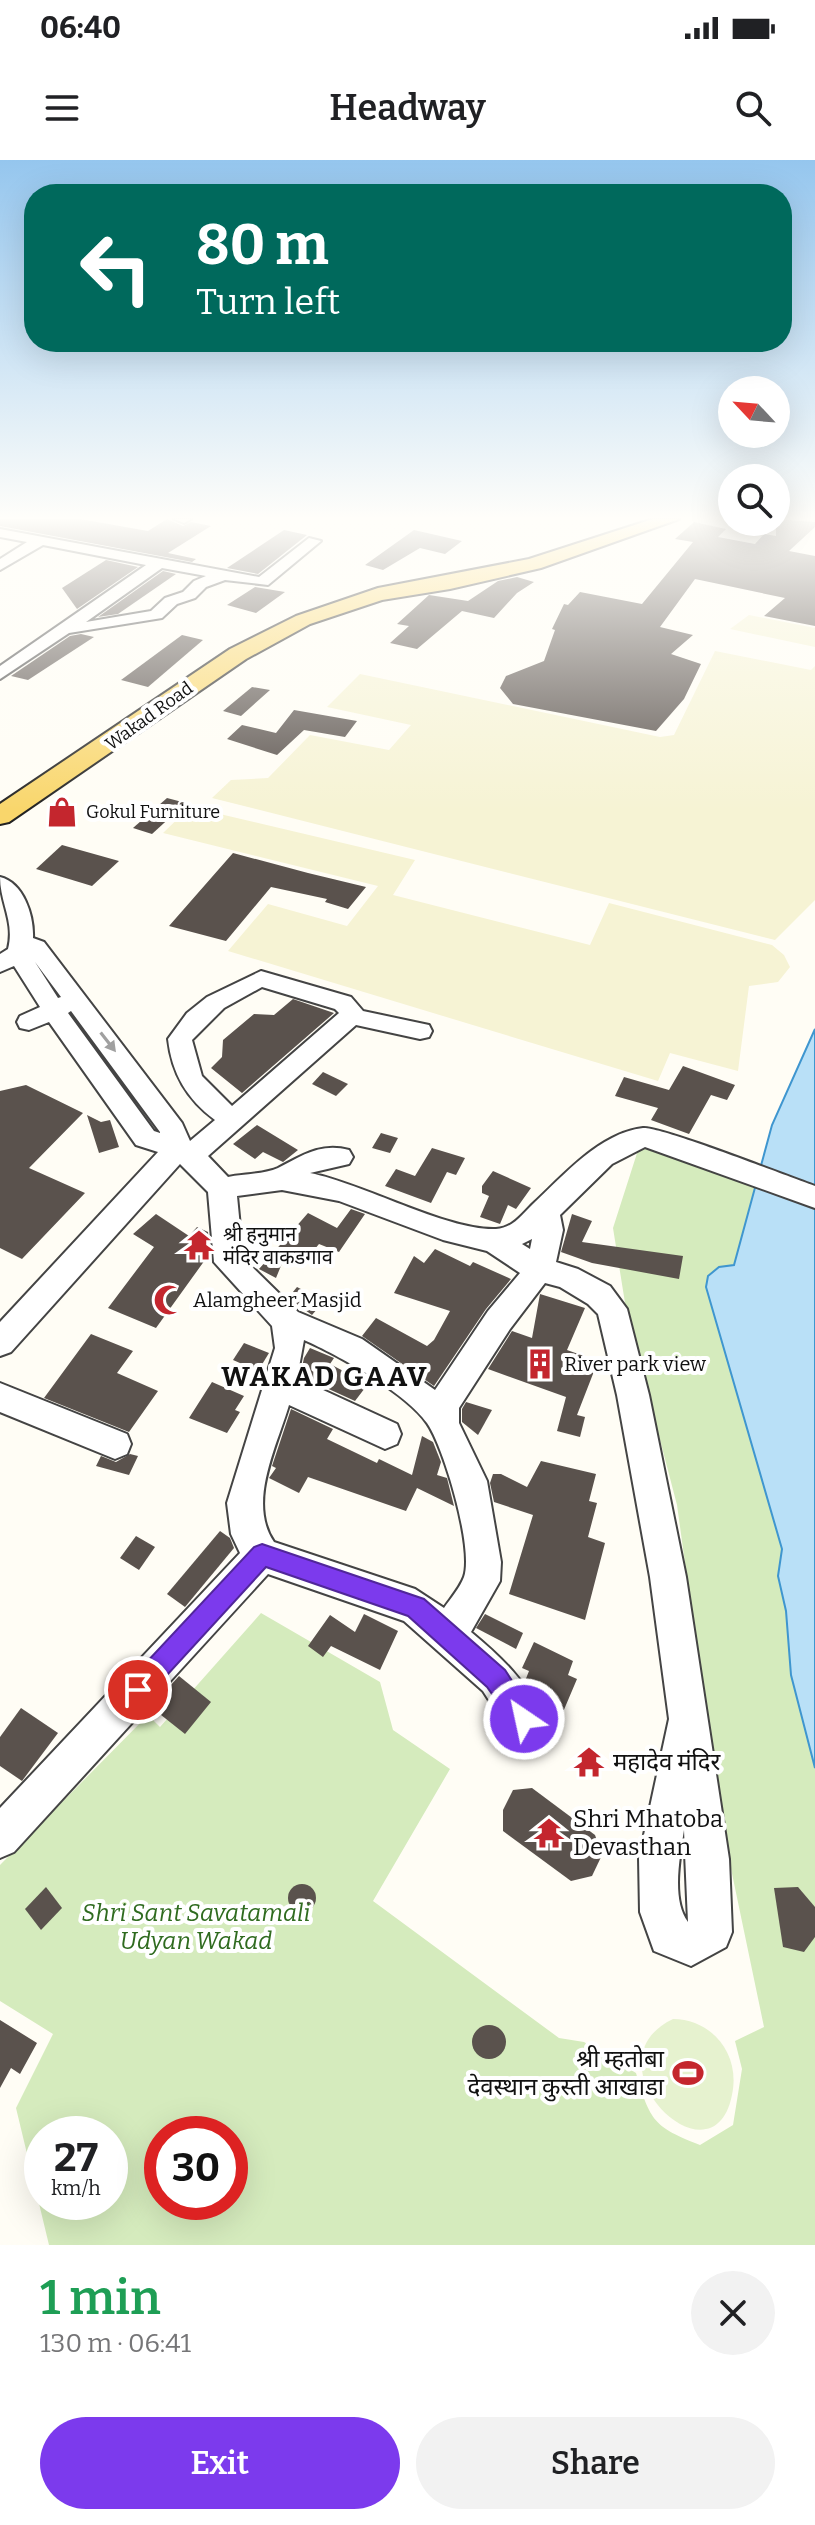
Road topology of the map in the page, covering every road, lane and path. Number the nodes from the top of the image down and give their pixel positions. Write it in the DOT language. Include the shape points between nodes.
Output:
graph roads {
  1 [pos="83,616"];
  2 [pos="148,616"];
  3 [pos="288,616"];
  4 [pos="314,616"];
  5 [pos="63,630"];
  6 [pos="0,674"];
  7 [pos="0,792"];
  8 [pos="0,816"];
  9 [pos="0,883"];
  10 [pos="13,953"];
  11 [pos="65,1006"];
  12 [pos="351,1016"];
  13 [pos="29,1022"];
  14 [pos="420,1031"];
  15 [pos="233,1120"];
  16 [pos="184,1152"];
  17 [pos="339,1157"];
  18 [pos="282,1180"];
  19 [pos="222,1189"];
  20 [pos="815,1197"];
  21 [pos="545,1209"];
  22 [pos="494,1241"];
  23 [pos="539,1270"];
  24 [pos="287,1321"];
  25 [pos="0,1343"];
  26 [pos="281,1386"];
  27 [pos="0,1397"];
  28 [pos="441,1415"];
  29 [pos="385,1434"];
  30 [pos="115,1444"];
  31 [pos="262,1555"];
  32 [pos="447,1637"];
  33 [pos="524,1719"];
  34 [pos="688,1720"];
  35 [pos="0,1838"];
  1 -- 5 [label="street"];
  2 -- 5 [label="street"];
  3 -- 7 [label="main road, Wakad Road" via="224,649 36,776"];
  4 -- 8 [label="main road, Wakad Road" via="227,661"];
  5 -- 6 [label="street"];
  9 -- 10 [label="street" via="22,920"];
  10 -- 11 [label="street"];
  11 -- 13 [label="street"];
  11 -- 16 [label="street" via="145,1138"];
  12 -- 14 [label="street"];
  12 -- 15 [label="street"];
  12 -- 15 [label="street" via="343,1003 269,978 224,996 180,1039 189,1081"];
  15 -- 16 [label="street"];
  16 -- 19 [label="street"];
  16 -- 25 [label="street"];
  17 -- 18 [label="street" via="315,1158"];
  18 -- 19 [label="street"];
  18 -- 22 [label="street" via="368,1199 418,1220"];
  19 -- 24 [label="street" via="229,1262"];
  20 -- 21 [label="street" via="659,1139 631,1139 604,1154"];
  21 -- 22 [label="street" via="508,1239"];
  21 -- 23 [label="street" via="549,1230"];
  22 -- 23 [label="street"];
  23 -- 28 [label="street" via="499,1320"];
  23 -- 34 [label="street" via="568,1277 612,1309 668,1577"];
  24 -- 26 [label="street" via="291,1334"];
  24 -- 28 [label="street" via="359,1349"];
  26 -- 29 [label="street"];
  26 -- 31 [label="street" via="244,1503 248,1534"];
  27 -- 30 [label="street"];
  28 -- 32 [label="street" via="470,1481 483,1562 477,1590"];
  31 -- 32 [label="street" via="396,1598 415,1607"];
  31 -- 35 [label="street"];
  32 -- 33 [label="street" via="496,1678"];
  34 -- 34 [label="street" via="708,1859 711,1932 691,1945 669,1936 660,1916 658,1874"];
}
